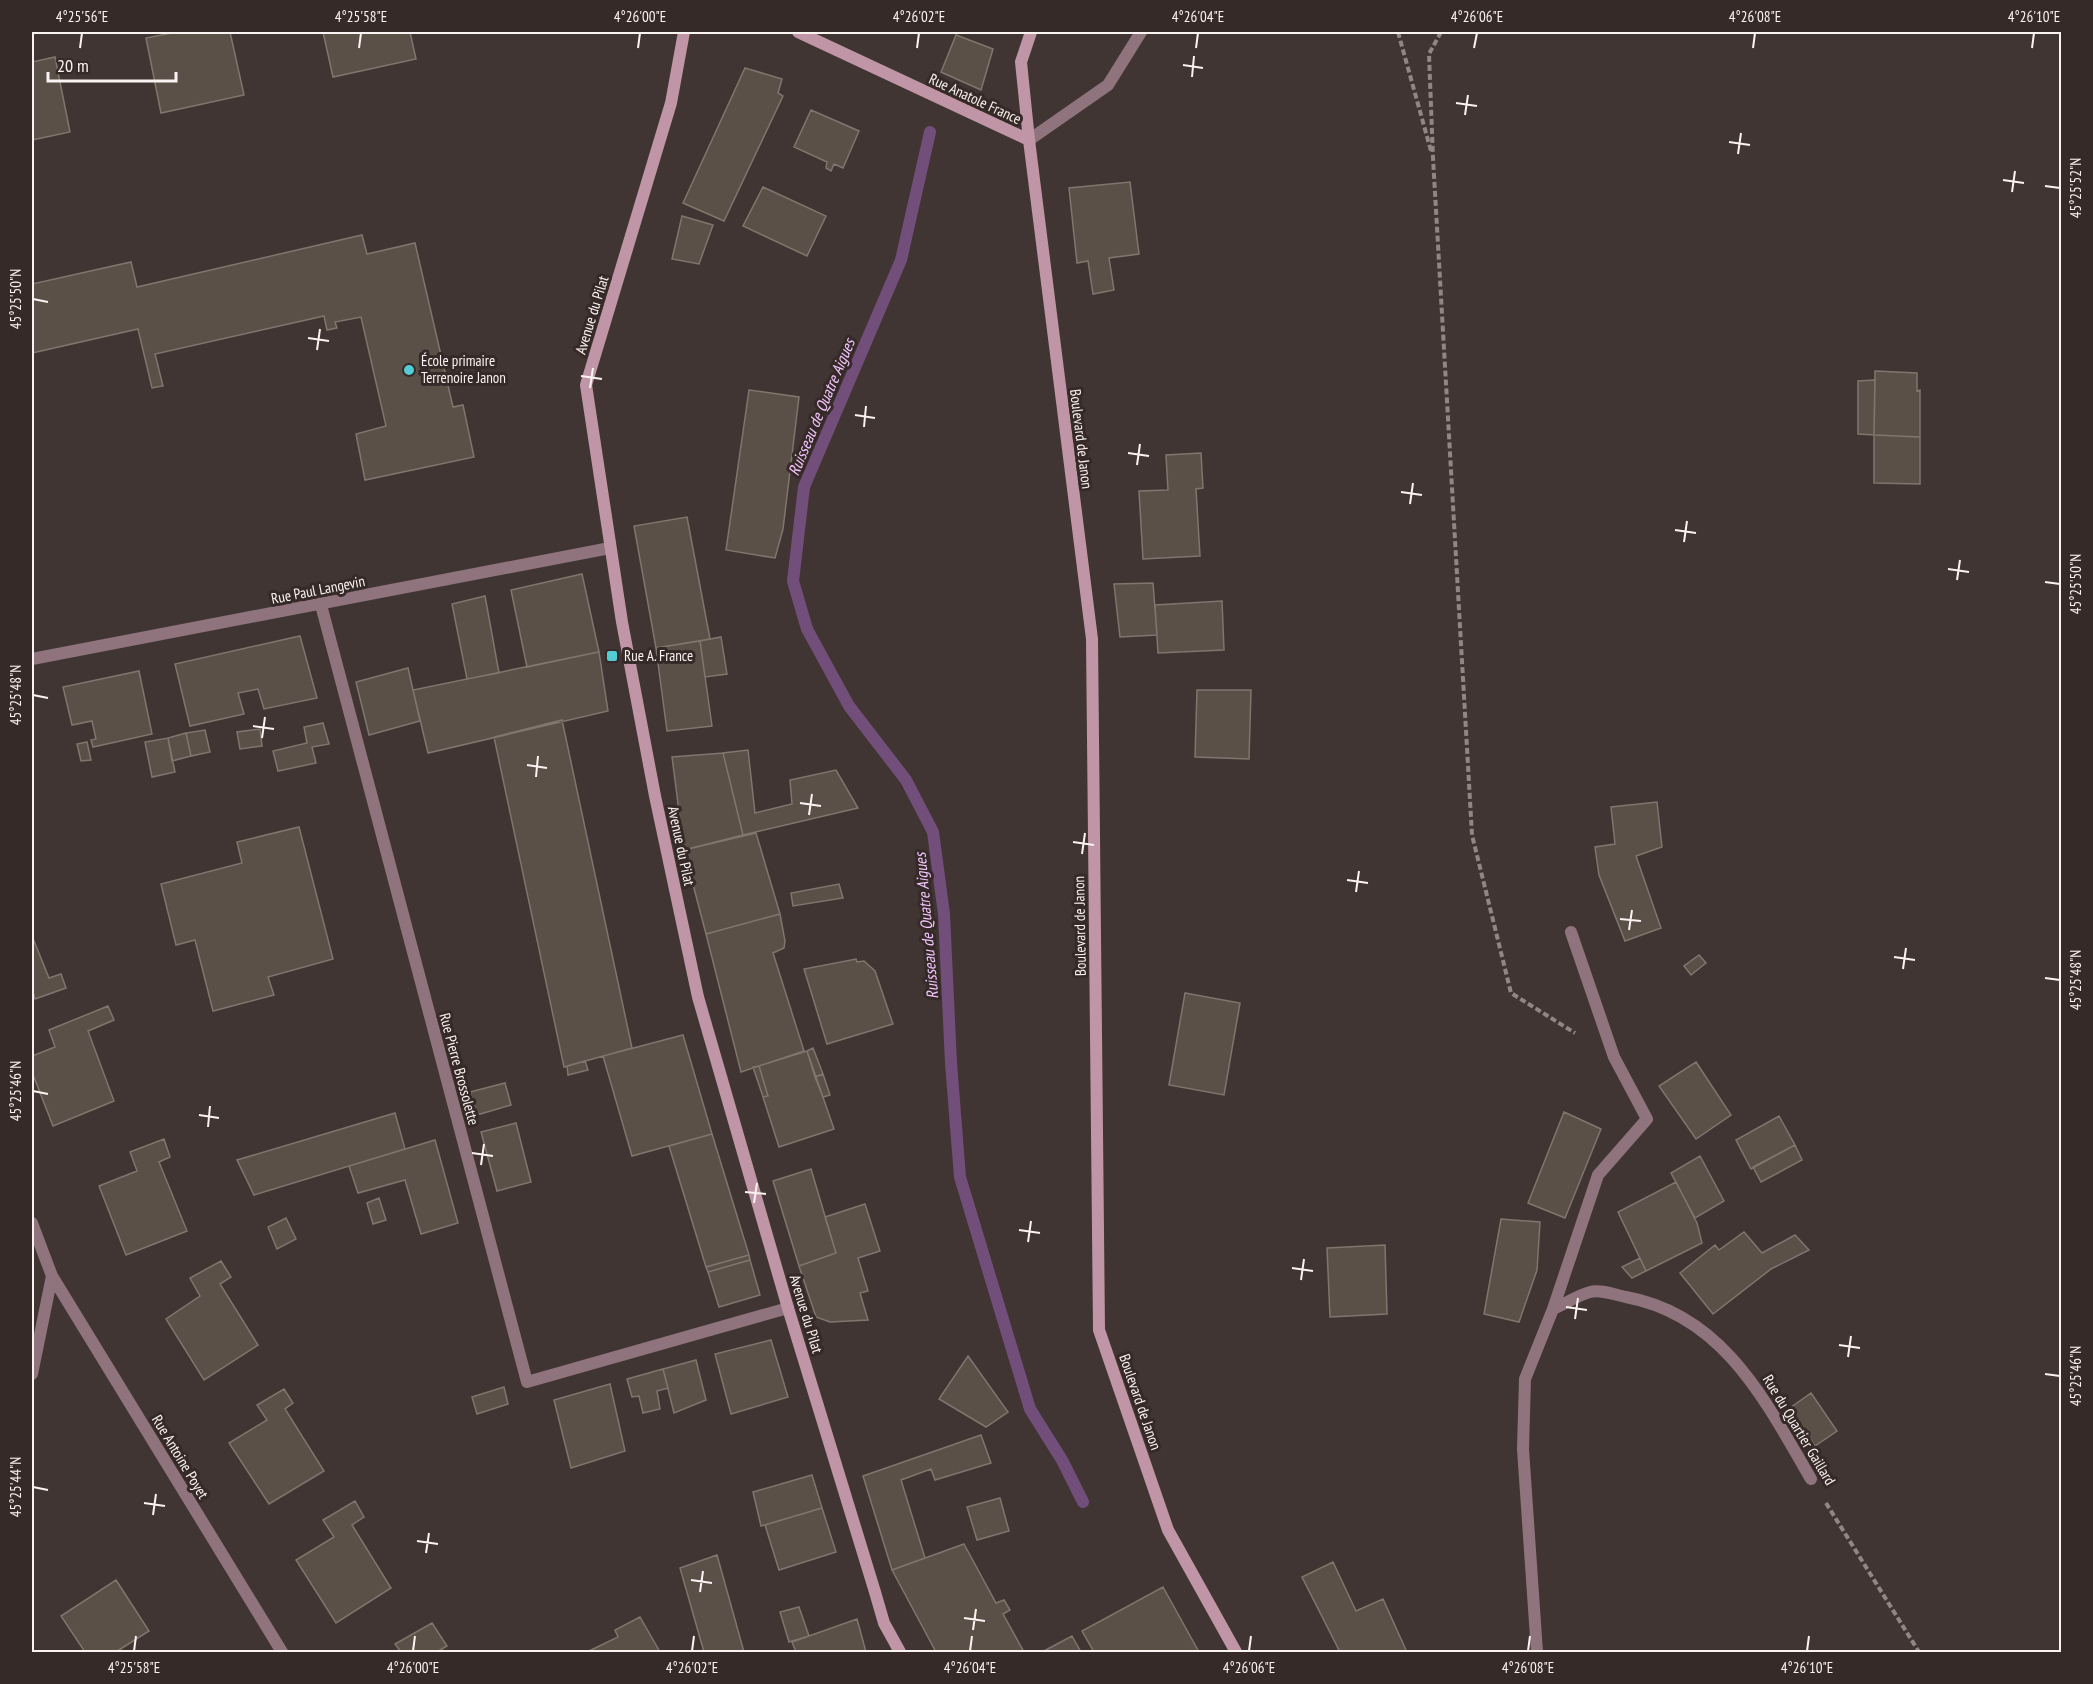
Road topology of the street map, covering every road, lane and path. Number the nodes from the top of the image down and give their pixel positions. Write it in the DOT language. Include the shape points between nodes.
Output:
graph roads {
  1 [pos="684,32"];
  2 [pos="798,32"];
  3 [pos="1031,32"];
  4 [pos="1141,32"];
  5 [pos="1398,32"];
  6 [pos="1441,32"];
  7 [pos="1029,140"];
  8 [pos="1433,158"];
  9 [pos="610,548"];
  10 [pos="321,605"];
  11 [pos="32,659"];
  12 [pos="1571,932"];
  13 [pos="1614,1057"];
  14 [pos="32,1223"];
  15 [pos="52,1276"];
  16 [pos="788,1308"];
  17 [pos="1553,1309"];
  18 [pos="32,1374"];
  19 [pos="1811,1479"];
  20 [pos="282,1653"];
  21 [pos="900,1653"];
  22 [pos="1236,1653"];
  23 [pos="1537,1653"];
  24 [pos="1919,1653"];
  1 -- 9 [label="street, Avenue du Pilat" via="671,103 586,385"];
  2 -- 7 [label="street, Rue Anatole France"];
  3 -- 7 [label="street, Boulevard de Janon" via="1021,62"];
  4 -- 7 [label="street, Rue Anatole France" via="1108,85"];
  5 -- 8 [label="path"];
  6 -- 8 [label="path" via="1429,54"];
  7 -- 22 [label="street, Boulevard de Janon" via="1092,639 1099,1330 1168,1530"];
  8 -- 13 [label="path" via="1472,835 1511,993"];
  9 -- 10 [label="street, Rue Paul Langevin"];
  9 -- 16 [label="street, Avenue du Pilat" via="655,796 698,997"];
  10 -- 11 [label="street, Rue Paul Langevin"];
  10 -- 16 [label="street, Rue Pierre Brossolette" via="527,1382"];
  12 -- 13 [label="street"];
  13 -- 17 [label="street" via="1647,1119 1598,1176"];
  14 -- 15 [label="street, Rue Antoine Poyet"];
  15 -- 18 [label="street"];
  15 -- 20 [label="street, Rue Antoine Poyet"];
  16 -- 21 [label="street, Avenue du Pilat" via="884,1623"];
  17 -- 19 [label="street, Rue du Quartier Gaillard" via="1592,1291 1639,1300 1704,1332 1757,1388"];
  17 -- 23 [label="street" via="1525,1379 1523,1449"];
  19 -- 24 [label="path, Rue du Quartier Gaillard"];
}
